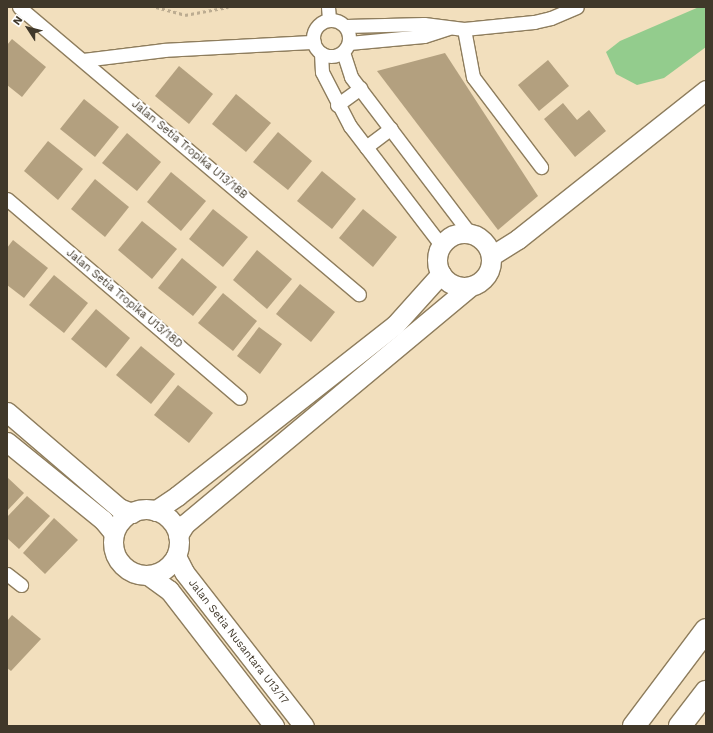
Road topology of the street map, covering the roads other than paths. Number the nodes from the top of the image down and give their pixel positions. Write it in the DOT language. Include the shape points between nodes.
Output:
graph roads {
  1 [pos="19,7"];
  2 [pos="576,7"];
  3 [pos="328,13"];
  4 [pos="346,26"];
  5 [pos="448,28"];
  6 [pos="464,29"];
  7 [pos="314,42"];
  8 [pos="346,47"];
  9 [pos="322,53"];
  10 [pos="83,60"];
  11 [pos="360,88"];
  12 [pos="706,90"];
  13 [pos="337,105"];
  14 [pos="391,128"];
  15 [pos="366,148"];
  16 [pos="541,167"];
  17 [pos="7,199"];
  18 [pos="470,234"];
  19 [pos="441,245"];
  20 [pos="491,256"];
  21 [pos="441,274"];
  22 [pos="468,287"];
  23 [pos="359,294"];
  24 [pos="240,398"];
  25 [pos="7,412"];
  26 [pos="7,442"];
  27 [pos="155,511"];
  28 [pos="132,513"];
  29 [pos="114,533"];
  30 [pos="178,535"];
  31 [pos="176,556"];
  32 [pos="7,574"];
  33 [pos="148,575"];
  34 [pos="21,585"];
  35 [pos="706,630"];
  36 [pos="706,692"];
  37 [pos="274,726"];
  38 [pos="304,726"];
  39 [pos="634,726"];
  40 [pos="680,726"];
  1 -- 10 [label="street, Jalan Setia Tropika U13/18B"];
  2 -- 6 [label="street" via="534,22"];
  3 -- 4 [label="street"];
  3 -- 7 [label="street" via="315,30"];
  4 -- 5 [label="street" via="424,24"];
  4 -- 8 [label="street" via="349,31"];
  5 -- 6 [label="street"];
  5 -- 8 [label="street" via="424,36"];
  6 -- 16 [label="street" via="473,77"];
  7 -- 9 [label="street"];
  7 -- 10 [label="street" via="164,50"];
  8 -- 9 [label="street" via="332,56"];
  8 -- 11 [label="street" via="351,77"];
  9 -- 13 [label="street" via="322,72"];
  10 -- 23 [label="street, Jalan Setia Tropika U13/18B"];
  11 -- 13 [label="street"];
  11 -- 14 [label="street"];
  12 -- 20 [label="street" via="518,239"];
  13 -- 15 [label="street"];
  14 -- 15 [label="street"];
  14 -- 18 [label="street"];
  15 -- 19 [label="street"];
  17 -- 24 [label="street, Jalan Setia Tropika U13/18D"];
  18 -- 19 [label="street" via="454,235"];
  18 -- 20 [label="street" via="484,241"];
  19 -- 21 [label="street" via="437,260"];
  20 -- 22 [label="street" via="491,264 483,279"];
  21 -- 22 [label="street" via="453,285"];
  21 -- 27 [label="street" via="395,324"];
  22 -- 30 [label="street" via="185,524"];
  25 -- 28 [label="street" via="120,508"];
  26 -- 29 [label="street" via="103,520"];
  27 -- 28 [label="street"];
  27 -- 30 [label="street" via="170,520"];
  28 -- 29 [label="street" via="124,518"];
  29 -- 33 [label="street" via="115,554 120,563 138,574"];
  30 -- 31 [label="street"];
  31 -- 33 [label="street" via="165,569"];
  31 -- 38 [label="street, Jalan Setia Nusantara U13/17" via="184,572"];
  32 -- 34 [label="street"];
  33 -- 37 [label="street, Jalan Setia Nusantara U13/17" via="169,590"];
  35 -- 39 [label="highway"];
  36 -- 40 [label="highway"];
}
